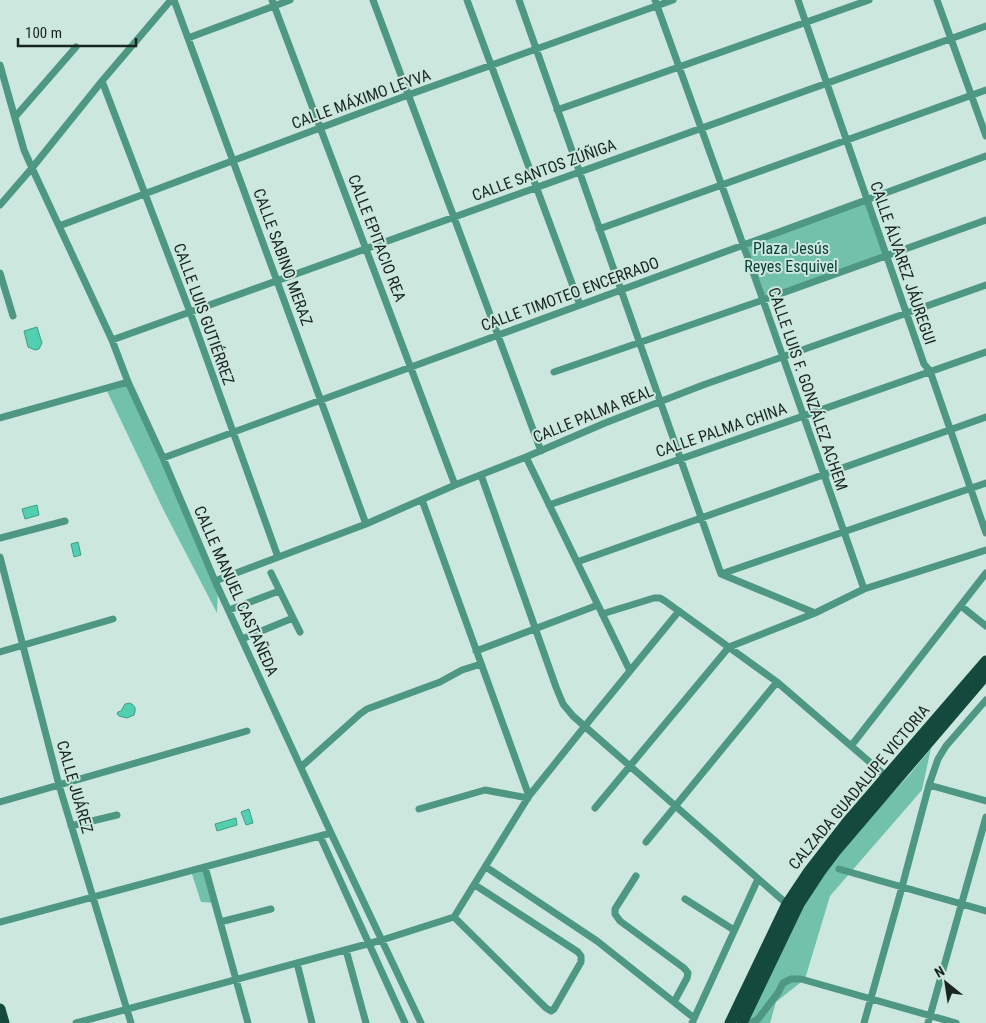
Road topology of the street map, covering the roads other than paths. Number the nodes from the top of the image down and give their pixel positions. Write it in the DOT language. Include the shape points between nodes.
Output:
graph roads {
  1 [pos="173,0"];
  2 [pos="290,0"];
  3 [pos="373,0"];
  4 [pos="467,0"];
  5 [pos="519,0"];
  6 [pos="673,0"];
  7 [pos="798,0"];
  8 [pos="869,0"];
  9 [pos="937,0"];
  10 [pos="273,3"];
  11 [pos="656,3"];
  12 [pos="805,22"];
  13 [pos="986,26"];
  14 [pos="188,38"];
  15 [pos="951,38"];
  16 [pos="76,46"];
  17 [pos="536,49"];
  18 [pos="0,65"];
  19 [pos="491,66"];
  20 [pos="679,67"];
  21 [pos="102,81"];
  22 [pos="826,83"];
  23 [pos="986,90"];
  24 [pos="408,95"];
  25 [pos="972,95"];
  26 [pos="558,110"];
  27 [pos="15,117"];
  28 [pos="320,128"];
  29 [pos="701,128"];
  30 [pos="986,136"];
  31 [pos="846,140"];
  32 [pos="986,156"];
  33 [pos="233,161"];
  34 [pos="32,168"];
  35 [pos="579,172"];
  36 [pos="722,185"];
  37 [pos="536,188"];
  38 [pos="145,194"];
  39 [pos="867,200"];
  40 [pos="0,205"];
  41 [pos="454,217"];
  42 [pos="986,220"];
  43 [pos="58,226"];
  44 [pos="599,229"];
  45 [pos="743,245"];
  46 [pos="366,249"];
  47 [pos="886,256"];
  48 [pos="0,274"];
  49 [pos="277,281"];
  50 [pos="986,285"];
  51 [pos="621,290"];
  52 [pos="763,300"];
  53 [pos="580,305"];
  54 [pos="190,312"];
  55 [pos="906,313"];
  56 [pos="14,316"];
  57 [pos="498,335"];
  58 [pos="112,340"];
  59 [pos="639,342"];
  60 [pos="986,352"];
  61 [pos="782,357"];
  62 [pos="411,367"];
  63 [pos="930,371"];
  64 [pos="554,372"];
  65 [pos="128,382"];
  66 [pos="321,400"];
  67 [pos="660,402"];
  68 [pos="803,416"];
  69 [pos="986,417"];
  70 [pos="0,418"];
  71 [pos="951,429"];
  72 [pos="233,432"];
  73 [pos="541,451"];
  74 [pos="526,457"];
  75 [pos="163,458"];
  76 [pos="680,459"];
  77 [pos="481,475"];
  78 [pos="824,475"];
  79 [pos="986,482"];
  80 [pos="455,485"];
  81 [pos="970,488"];
  82 [pos="422,500"];
  83 [pos="549,505"];
  84 [pos="701,518"];
  85 [pos="65,521"];
  86 [pos="366,524"];
  87 [pos="844,531"];
  88 [pos="986,533"];
  89 [pos="0,538"];
  90 [pos="986,550"];
  91 [pos="0,557"];
  92 [pos="278,557"];
  93 [pos="577,562"];
  94 [pos="271,572"];
  95 [pos="986,573"];
  96 [pos="721,574"];
  97 [pos="215,581"];
  98 [pos="864,589"];
  99 [pos="279,591"];
  100 [pos="598,605"];
  101 [pos="961,606"];
  102 [pos="229,610"];
  103 [pos="679,611"];
  104 [pos="815,612"];
  105 [pos="602,614"];
  106 [pos="293,618"];
  107 [pos="113,619"];
  108 [pos="986,626"];
  109 [pos="536,629"];
  110 [pos="300,632"];
  111 [pos="242,639"];
  112 [pos="23,645"];
  113 [pos="729,647"];
  114 [pos="476,651"];
  115 [pos="0,652"];
  116 [pos="986,661"];
  117 [pos="481,664"];
  118 [pos="630,671"];
  119 [pos="986,675"];
  120 [pos="777,682"];
  121 [pos="986,700"];
  122 [pos="584,726"];
  123 [pos="247,731"];
  124 [pos="851,746"];
  125 [pos="630,766"];
  126 [pos="301,767"];
  127 [pos="887,777"];
  128 [pos="929,785"];
  129 [pos="59,786"];
  130 [pos="528,797"];
  131 [pos="986,801"];
  132 [pos="0,802"];
  133 [pos="676,807"];
  134 [pos="595,808"];
  135 [pos="419,809"];
  136 [pos="117,814"];
  137 [pos="986,817"];
  138 [pos="72,826"];
  139 [pos="331,833"];
  140 [pos="320,836"];
  141 [pos="646,842"];
  142 [pos="205,867"];
  143 [pos="486,867"];
  144 [pos="838,869"];
  145 [pos="636,876"];
  146 [pos="758,878"];
  147 [pos="475,885"];
  148 [pos="902,887"];
  149 [pos="93,897"];
  150 [pos="685,899"];
  151 [pos="787,904"];
  152 [pos="962,904"];
  153 [pos="272,910"];
  154 [pos="986,911"];
  155 [pos="454,917"];
  156 [pos="0,922"];
  157 [pos="220,922"];
  158 [pos="734,930"];
  159 [pos="382,940"];
  160 [pos="369,944"];
  161 [pos="346,950"];
  162 [pos="297,963"];
  163 [pos="236,980"];
  164 [pos="870,999"];
  165 [pos="674,1002"];
  166 [pos="0,1008"];
  167 [pos="127,1009"];
  168 [pos="929,1019"];
  169 [pos="693,1021"];
  170 [pos="4,1023"];
  171 [pos="76,1023"];
  172 [pos="131,1023"];
  173 [pos="248,1023"];
  174 [pos="312,1023"];
  175 [pos="366,1023"];
  176 [pos="405,1023"];
  177 [pos="421,1023"];
  178 [pos="730,1023"];
  179 [pos="742,1023"];
  180 [pos="751,1023"];
  181 [pos="864,1023"];
  182 [pos="956,1023"];
  1 -- 14 [label="street, CALLE SABINO MERAZ"];
  1 -- 21 [label="street"];
  2 -- 10 [label="street"];
  3 -- 24 [label="street"];
  4 -- 19 [label="street"];
  5 -- 17 [label="street"];
  6 -- 11 [label="street, CALLE MÁXIMO LEYVA"];
  7 -- 12 [label="street, CALLE ÁLVAREZ JÁUREGUI"];
  8 -- 12 [label="street"];
  9 -- 15 [label="street"];
  10 -- 14 [label="street"];
  10 -- 28 [label="street, CALLE EPITACIO REA"];
  11 -- 17 [label="street, CALLE MÁXIMO LEYVA"];
  11 -- 20 [label="street, CALLE LUIS F. GONZÁLEZ ACHEM"];
  12 -- 20 [label="street"];
  12 -- 22 [label="street, CALLE ÁLVAREZ JÁUREGUI"];
  13 -- 15 [label="street, CALLE SANTOS ZÚÑIGA"];
  14 -- 33 [label="street, CALLE SABINO MERAZ"];
  15 -- 22 [label="street, CALLE SANTOS ZÚÑIGA"];
  15 -- 25 [label="street"];
  16 -- 27 [label="street"];
  17 -- 19 [label="street, CALLE MÁXIMO LEYVA"];
  17 -- 26 [label="street"];
  18 -- 27 [label="street, CALLE MANUEL CASTAÑEDA"];
  19 -- 24 [label="street, CALLE MÁXIMO LEYVA"];
  19 -- 37 [label="street"];
  20 -- 26 [label="street"];
  20 -- 29 [label="street, CALLE LUIS F. GONZÁLEZ ACHEM"];
  21 -- 34 [label="street"];
  21 -- 38 [label="street, CALLE LUIS GUTIÉRREZ"];
  22 -- 29 [label="street, CALLE SANTOS ZÚÑIGA"];
  22 -- 31 [label="street, CALLE ÁLVAREZ JÁUREGUI"];
  23 -- 25 [label="street"];
  24 -- 28 [label="street, CALLE MÁXIMO LEYVA"];
  24 -- 41 [label="street"];
  25 -- 30 [label="street"];
  25 -- 31 [label="street"];
  26 -- 35 [label="street"];
  27 -- 34 [label="street, CALLE MANUEL CASTAÑEDA"];
  28 -- 33 [label="street, CALLE MÁXIMO LEYVA"];
  28 -- 46 [label="street, CALLE EPITACIO REA"];
  29 -- 35 [label="street, CALLE SANTOS ZÚÑIGA"];
  29 -- 36 [label="street, CALLE LUIS F. GONZÁLEZ ACHEM"];
  31 -- 36 [label="street"];
  31 -- 39 [label="street, CALLE ÁLVAREZ JÁUREGUI"];
  32 -- 39 [label="street, CALLE TIMOTEO ENCERRADO"];
  33 -- 38 [label="street, CALLE MÁXIMO LEYVA"];
  33 -- 49 [label="street, CALLE SABINO MERAZ"];
  34 -- 40 [label="street"];
  34 -- 43 [label="street, CALLE MANUEL CASTAÑEDA"];
  35 -- 37 [label="street, CALLE SANTOS ZÚÑIGA"];
  35 -- 44 [label="street"];
  36 -- 44 [label="street"];
  36 -- 45 [label="street, CALLE LUIS F. GONZÁLEZ ACHEM"];
  37 -- 41 [label="street, CALLE SANTOS ZÚÑIGA"];
  37 -- 53 [label="street"];
  38 -- 43 [label="street, CALLE MÁXIMO LEYVA"];
  38 -- 54 [label="street, CALLE LUIS GUTIÉRREZ"];
  39 -- 45 [label="street, CALLE TIMOTEO ENCERRADO"];
  39 -- 47 [label="street, CALLE ÁLVAREZ JÁUREGUI"];
  41 -- 46 [label="street, CALLE SANTOS ZÚÑIGA"];
  41 -- 57 [label="street"];
  42 -- 47 [label="street"];
  43 -- 58 [label="street, CALLE MANUEL CASTAÑEDA"];
  44 -- 51 [label="street"];
  45 -- 51 [label="street, CALLE TIMOTEO ENCERRADO"];
  45 -- 52 [label="street, CALLE LUIS F. GONZÁLEZ ACHEM"];
  46 -- 49 [label="street, CALLE SANTOS ZÚÑIGA"];
  46 -- 62 [label="street, CALLE EPITACIO REA"];
  47 -- 52 [label="street"];
  47 -- 55 [label="street, CALLE ÁLVAREZ JÁUREGUI"];
  48 -- 56 [label="street"];
  49 -- 54 [label="street, CALLE SANTOS ZÚÑIGA"];
  49 -- 66 [label="street, CALLE SABINO MERAZ"];
  50 -- 55 [label="street, CALLE PALMA REAL"];
  51 -- 53 [label="street, CALLE TIMOTEO ENCERRADO"];
  51 -- 59 [label="street"];
  52 -- 59 [label="street"];
  52 -- 61 [label="street, CALLE LUIS F. GONZÁLEZ ACHEM"];
  53 -- 57 [label="street, CALLE TIMOTEO ENCERRADO"];
  54 -- 58 [label="street, CALLE SANTOS ZÚÑIGA"];
  54 -- 72 [label="street, CALLE LUIS GUTIÉRREZ"];
  55 -- 61 [label="street, CALLE PALMA REAL"];
  55 -- 63 [label="street, CALLE ÁLVAREZ JÁUREGUI" via="924,364"];
  57 -- 62 [label="street, CALLE TIMOTEO ENCERRADO"];
  57 -- 73 [label="street"];
  58 -- 65 [label="street, CALLE MANUEL CASTAÑEDA"];
  59 -- 64 [label="street"];
  59 -- 67 [label="street"];
  60 -- 63 [label="street, CALLE PALMA CHINA"];
  61 -- 67 [label="street, CALLE PALMA REAL"];
  61 -- 68 [label="street, CALLE LUIS F. GONZÁLEZ ACHEM"];
  62 -- 66 [label="street, CALLE TIMOTEO ENCERRADO"];
  62 -- 80 [label="street, CALLE EPITACIO REA"];
  63 -- 68 [label="street, CALLE PALMA CHINA"];
  63 -- 71 [label="street, CALLE ÁLVAREZ JÁUREGUI"];
  65 -- 70 [label="street"];
  65 -- 75 [label="street, CALLE MANUEL CASTAÑEDA"];
  66 -- 72 [label="street, CALLE TIMOTEO ENCERRADO"];
  66 -- 86 [label="street, CALLE SABINO MERAZ"];
  67 -- 73 [label="street, CALLE PALMA REAL"];
  67 -- 76 [label="street"];
  68 -- 76 [label="street, CALLE PALMA CHINA"];
  68 -- 78 [label="street, CALLE LUIS F. GONZÁLEZ ACHEM"];
  69 -- 71 [label="street"];
  71 -- 78 [label="street"];
  71 -- 81 [label="street, CALLE ÁLVAREZ JÁUREGUI"];
  72 -- 75 [label="street, CALLE TIMOTEO ENCERRADO"];
  72 -- 92 [label="street, CALLE LUIS GUTIÉRREZ"];
  73 -- 74 [label="street, CALLE PALMA REAL"];
  74 -- 77 [label="street, CALLE PALMA REAL"];
  74 -- 83 [label="street"];
  75 -- 97 [label="street, CALLE MANUEL CASTAÑEDA"];
  76 -- 83 [label="street, CALLE PALMA CHINA"];
  76 -- 84 [label="street"];
  77 -- 80 [label="street, CALLE PALMA REAL"];
  77 -- 109 [label="street"];
  78 -- 84 [label="street"];
  78 -- 87 [label="street, CALLE LUIS F. GONZÁLEZ ACHEM"];
  79 -- 81 [label="street"];
  80 -- 82 [label="street, CALLE PALMA REAL"];
  81 -- 87 [label="street"];
  81 -- 88 [label="street, CALLE ÁLVAREZ JÁUREGUI"];
  82 -- 86 [label="street, CALLE PALMA REAL"];
  82 -- 114 [label="street"];
  83 -- 93 [label="street"];
  84 -- 93 [label="street"];
  84 -- 96 [label="street"];
  85 -- 89 [label="street"];
  86 -- 92 [label="street, CALLE PALMA REAL"];
  87 -- 96 [label="street"];
  87 -- 98 [label="street, CALLE LUIS F. GONZÁLEZ ACHEM"];
  90 -- 98 [label="street"];
  91 -- 112 [label="street, CALLE JUÁREZ"];
  92 -- 97 [label="street, CALLE PALMA REAL"];
  93 -- 100 [label="street"];
  94 -- 99 [label="street"];
  95 -- 101 [label="street"];
  96 -- 104 [label="street"];
  97 -- 102 [label="street, CALLE MANUEL CASTAÑEDA"];
  98 -- 104 [label="street"];
  99 -- 102 [label="street"];
  99 -- 106 [label="street"];
  100 -- 105 [label="street"];
  100 -- 109 [label="street"];
  101 -- 108 [label="street"];
  101 -- 124 [label="street"];
  102 -- 111 [label="street, CALLE MANUEL CASTAÑEDA"];
  103 -- 105 [label="street" via="666,601 654,598"];
  103 -- 113 [label="street"];
  103 -- 118 [label="street"];
  104 -- 113 [label="street"];
  105 -- 118 [label="street"];
  106 -- 110 [label="street"];
  106 -- 111 [label="street"];
  107 -- 112 [label="street"];
  109 -- 114 [label="street"];
  109 -- 122 [label="street" via="563,704"];
  111 -- 126 [label="street, CALLE MANUEL CASTAÑEDA"];
  112 -- 115 [label="street"];
  112 -- 129 [label="street, CALLE JUÁREZ"];
  113 -- 120 [label="street"];
  113 -- 125 [label="street"];
  114 -- 117 [label="street"];
  116 -- 127 [label="main road, CALZADA GUADALUPE VICTORIA"];
  117 -- 126 [label="street" via="367,709"];
  117 -- 130 [label="street"];
  118 -- 122 [label="street"];
  119 -- 179 [label="main road, CALZADA GUADALUPE VICTORIA" via="820,872 795,913"];
  120 -- 124 [label="street"];
  120 -- 133 [label="street"];
  121 -- 128 [label="street" via="946,746"];
  122 -- 125 [label="street"];
  122 -- 130 [label="street"];
  123 -- 129 [label="street"];
  124 -- 127 [label="street"];
  125 -- 133 [label="street"];
  125 -- 134 [label="street"];
  126 -- 139 [label="street, CALLE MANUEL CASTAÑEDA"];
  127 -- 151 [label="main road, CALZADA GUADALUPE VICTORIA" via="822,852"];
  128 -- 131 [label="street"];
  128 -- 148 [label="street"];
  129 -- 132 [label="street"];
  129 -- 138 [label="street, CALLE JUÁREZ"];
  130 -- 135 [label="street" via="485,790"];
  130 -- 143 [label="street"];
  133 -- 141 [label="street"];
  133 -- 146 [label="street"];
  136 -- 138 [label="street"];
  137 -- 152 [label="street"];
  138 -- 149 [label="street, CALLE JUÁREZ"];
  139 -- 140 [label="street"];
  139 -- 159 [label="street, CALLE MANUEL CASTAÑEDA"];
  140 -- 142 [label="street"];
  140 -- 160 [label="street"];
  142 -- 149 [label="street"];
  142 -- 157 [label="street"];
  143 -- 147 [label="street"];
  143 -- 165 [label="street" via="597,941"];
  144 -- 148 [label="street"];
  145 -- 165 [label="street" via="615,914 688,973"];
  146 -- 151 [label="street"];
  146 -- 158 [label="street"];
  147 -- 155 [label="street"];
  147 -- 155 [label="street" via="581,956 581,962 554,1009 546,1008"];
  148 -- 152 [label="street"];
  148 -- 164 [label="street"];
  149 -- 156 [label="street"];
  149 -- 167 [label="street, CALLE JUÁREZ"];
  150 -- 158 [label="street"];
  151 -- 178 [label="main road, CALZADA GUADALUPE VICTORIA"];
  152 -- 154 [label="street"];
  152 -- 168 [label="street"];
  153 -- 157 [label="street"];
  155 -- 159 [label="street"];
  157 -- 163 [label="street"];
  158 -- 169 [label="street"];
  159 -- 160 [label="street"];
  159 -- 177 [label="street, CALLE MANUEL CASTAÑEDA"];
  160 -- 161 [label="street"];
  160 -- 176 [label="street"];
  161 -- 162 [label="street"];
  161 -- 175 [label="street"];
  162 -- 163 [label="street"];
  162 -- 174 [label="street"];
  163 -- 167 [label="street"];
  163 -- 173 [label="street"];
  164 -- 168 [label="street"];
  164 -- 180 [label="street" via="791,979 783,983 758,1019"];
  164 -- 181 [label="street"];
  165 -- 169 [label="street"];
  166 -- 170 [label="main road"];
  167 -- 171 [label="street"];
  167 -- 172 [label="street, CALLE JUÁREZ"];
  168 -- 182 [label="street"];
}
